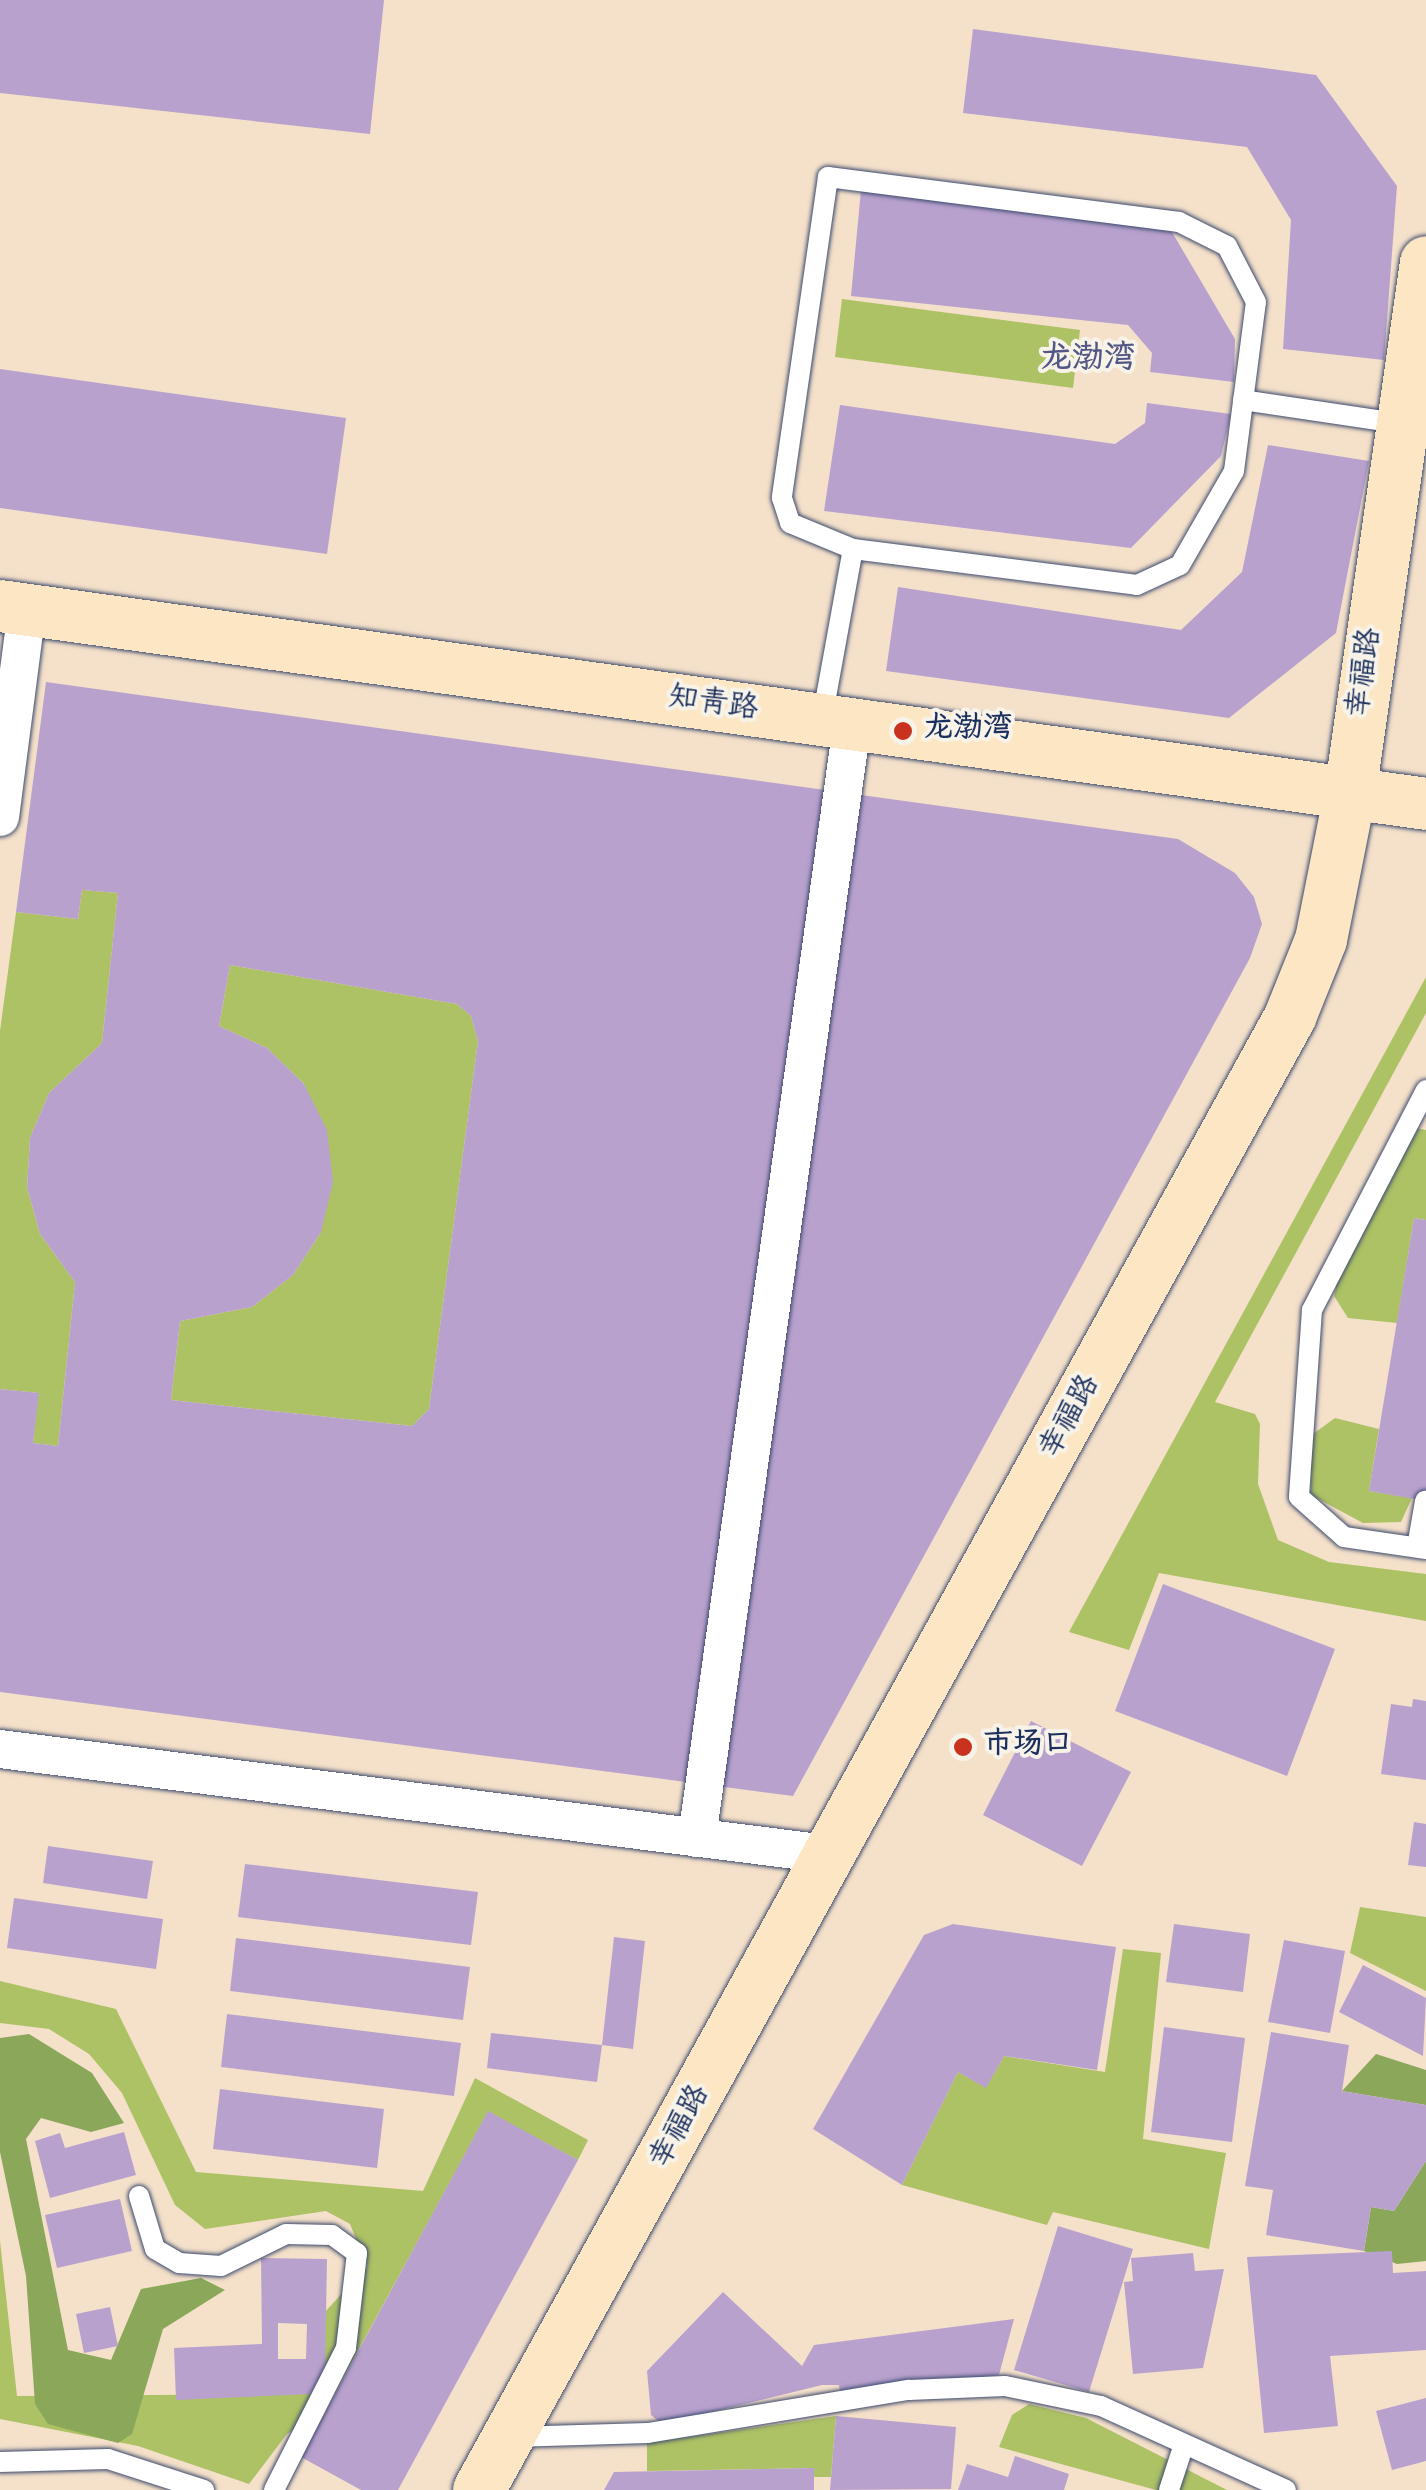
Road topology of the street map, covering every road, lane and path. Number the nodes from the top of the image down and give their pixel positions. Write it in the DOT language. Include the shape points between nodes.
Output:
graph roads {
  1 [pos="1426,262"];
  2 [pos="1243,400"];
  3 [pos="1404,424"];
  4 [pos="854,549"];
  5 [pos="14,608"];
  6 [pos="837,723"];
  7 [pos="1350,794"];
  8 [pos="1426,804"];
  9 [pos="0,816"];
  10 [pos="1426,1090"];
  11 [pos="1417,1122"];
  12 [pos="1426,1501"];
  13 [pos="1422,1548"];
  14 [pos="0,1750"];
  15 [pos="697,1838"];
  16 [pos="834,1855"];
  17 [pos="139,2196"];
  18 [pos="509,2437"];
  19 [pos="1184,2444"];
  20 [pos="0,2462"];
  21 [pos="204,2490"];
  22 [pos="274,2490"];
  23 [pos="480,2490"];
  24 [pos="1169,2490"];
  25 [pos="1286,2490"];
  1 -- 3 [label="main road, 幸福路"];
  2 -- 3 [label="lane"];
  2 -- 4 [label="lane" via="1234,471 1209,526 1180,565 1137,585"];
  2 -- 4 [label="lane" via="1256,302 1227,246 1179,222 828,177 782,498 790,523"];
  3 -- 7 [label="main road, 幸福路"];
  4 -- 6 [label="lane"];
  5 -- 6 [label="main road, 知青路"];
  5 -- 9 [label="street"];
  6 -- 7 [label="main road, 知青路"];
  6 -- 15 [label="street"];
  7 -- 8 [label="main road, 知青路"];
  7 -- 16 [label="main road, 幸福路" via="1321,940 1290,1017"];
  10 -- 11 [label="lane"];
  11 -- 13 [label="lane" via="1312,1310 1298,1497 1344,1537"];
  12 -- 13 [label="lane"];
  14 -- 15 [label="street"];
  15 -- 16 [label="street"];
  16 -- 18 [label="main road, 幸福路"];
  17 -- 22 [label="lane" via="156,2250 179,2264 220,2266 286,2234 332,2235 357,2253 346,2348"];
  18 -- 19 [label="lane" via="703,2427 952,2385 1055,2393"];
  18 -- 23 [label="main road, 幸福路"];
  19 -- 24 [label="lane"];
  19 -- 25 [label="lane"];
  20 -- 21 [label="lane" via="108,2459"];
}
